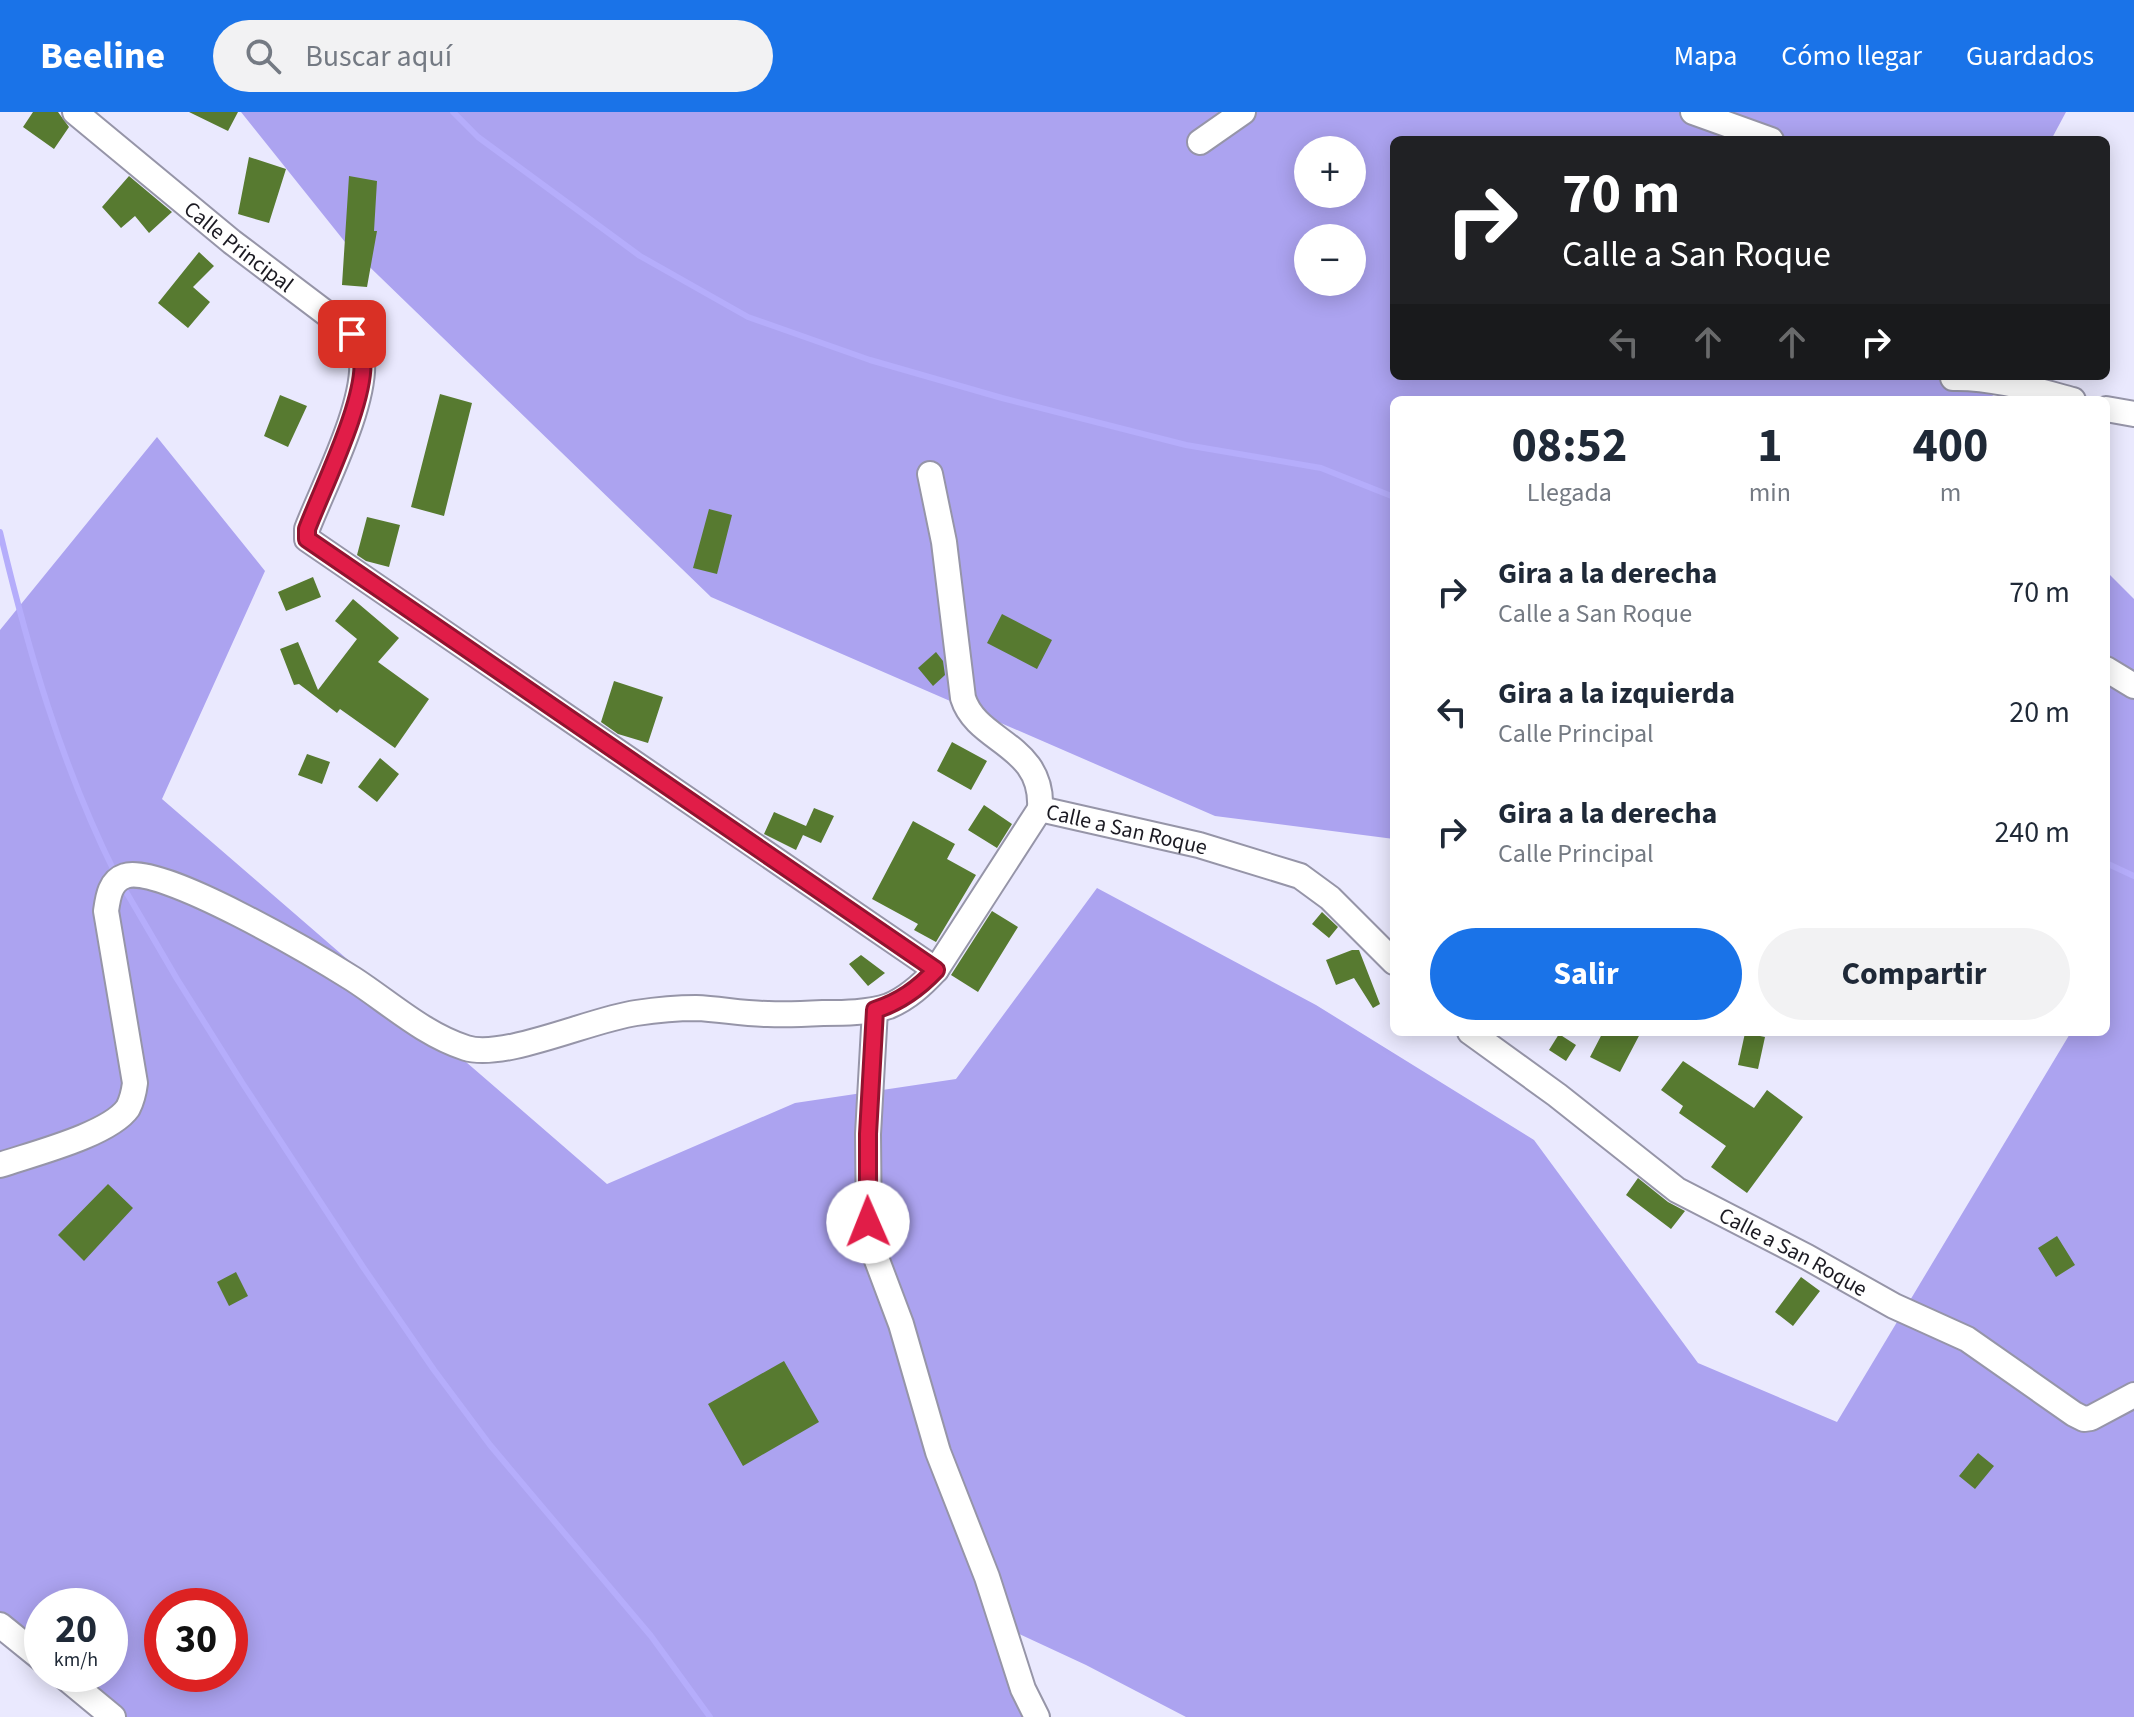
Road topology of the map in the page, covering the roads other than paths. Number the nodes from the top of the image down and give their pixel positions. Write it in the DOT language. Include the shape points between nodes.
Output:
graph roads {
  1 [pos="75,112"];
  2 [pos="1243,112"];
  3 [pos="1693,112"];
  4 [pos="1760,136"];
  5 [pos="1200,142"];
  6 [pos="1952,385"];
  7 [pos="2057,396"];
  8 [pos="2110,410"];
  9 [pos="2134,414"];
  10 [pos="930,474"];
  11 [pos="2110,671"];
  12 [pos="2134,686"];
  13 [pos="1040,809"];
  14 [pos="1390,958"];
  15 [pos="936,970"];
  16 [pos="875,1010"];
  17 [pos="1476,1036"];
  18 [pos="0,1165"];
  19 [pos="2134,1395"];
  20 [pos="0,1625"];
  21 [pos="24,1644"];
  22 [pos="83,1692"];
  23 [pos="113,1717"];
  24 [pos="1037,1717"];
  1 -- 15 [label="street, Calle Principal" via="339,323 358,345 362,375 352,416 307,539"];
  2 -- 5 [label="street"];
  3 -- 4 [label="street"];
  6 -- 7 [label="street" via="2026,388"];
  8 -- 9 [label="street"];
  10 -- 13 [label="street" via="963,698 973,719 1022,759 1038,785"];
  11 -- 12 [label="street"];
  13 -- 14 [label="street, Calle a San Roque" via="1199,845 1300,876"];
  13 -- 15 [label="street, Calle a San Roque"];
  15 -- 16 [label="street, Calle a San Roque" via="906,997"];
  16 -- 18 [label="street" via="767,1014 696,1008 635,1013 480,1051 411,1021 311,953 182,887 139,874 125,876 110,890 106,911 135,1083 130,1103 95,1132"];
  16 -- 24 [label="street" via="869,1239 901,1324 938,1452"];
  17 -- 19 [label="street, Calle a San Roque" via="1677,1190 1894,1306 1967,1339 2074,1414 2091,1418"];
  20 -- 21 [label="street"];
  22 -- 23 [label="street"];
}
